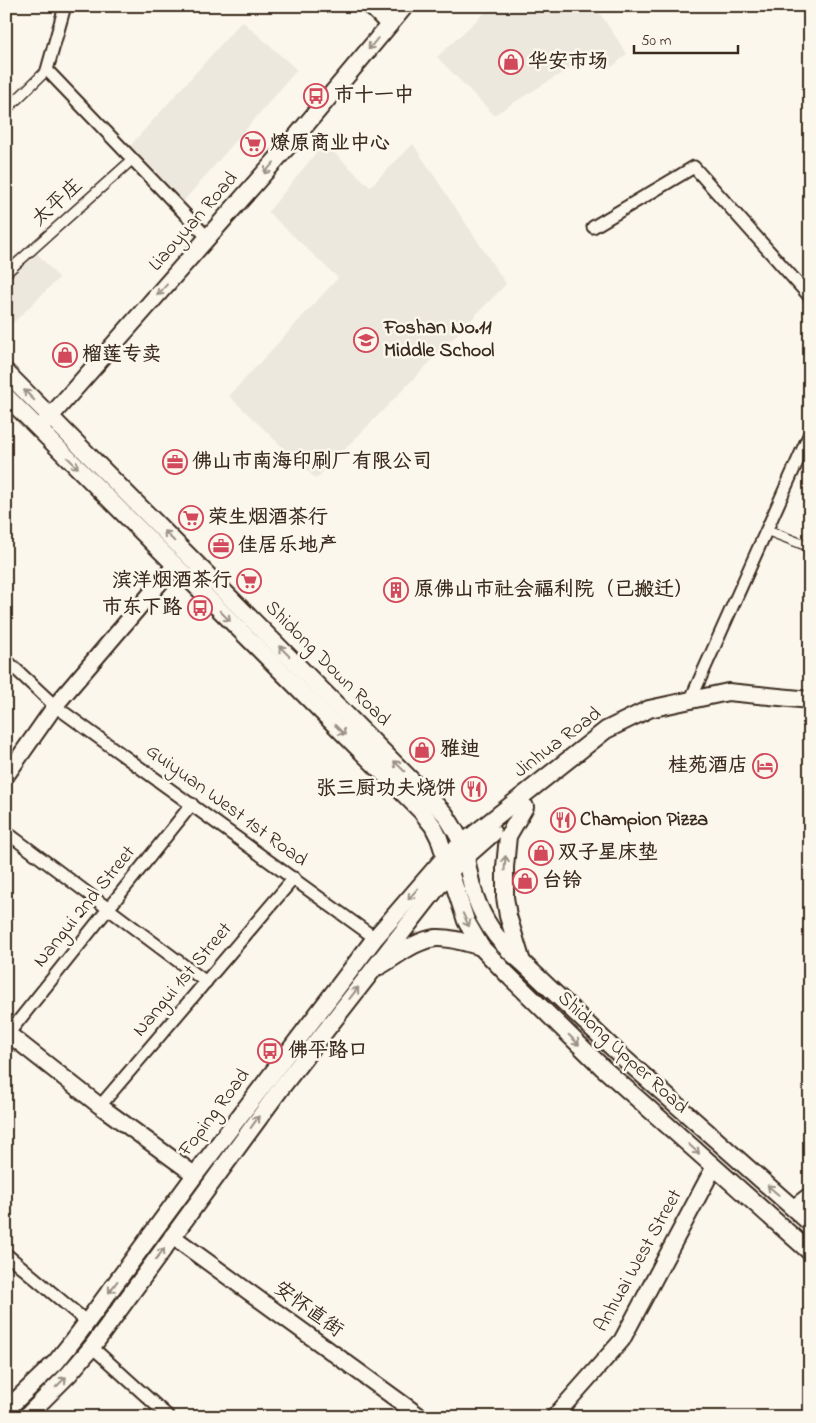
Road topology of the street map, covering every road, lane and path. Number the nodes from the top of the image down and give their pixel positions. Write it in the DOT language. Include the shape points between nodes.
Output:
graph roads {
  1 [pos="65,6"];
  2 [pos="370,6"];
  3 [pos="404,6"];
  4 [pos="389,24"];
  5 [pos="48,70"];
  6 [pos="6,110"];
  7 [pos="132,159"];
  8 [pos="593,227"];
  9 [pos="208,238"];
  10 [pos="6,272"];
  11 [pos="810,297"];
  12 [pos="6,372"];
  13 [pos="6,396"];
  14 [pos="51,417"];
  15 [pos="39,429"];
  16 [pos="810,433"];
  17 [pos="766,530"];
  18 [pos="810,547"];
  19 [pos="175,565"];
  20 [pos="6,660"];
  21 [pos="690,700"];
  22 [pos="810,700"];
  23 [pos="55,706"];
  24 [pos="810,711"];
  25 [pos="6,776"];
  26 [pos="192,804"];
  27 [pos="525,807"];
  28 [pos="6,832"];
  29 [pos="464,850"];
  30 [pos="448,864"];
  31 [pos="294,878"];
  32 [pos="108,909"];
  33 [pos="375,938"];
  34 [pos="482,947"];
  35 [pos="522,962"];
  36 [pos="372,971"];
  37 [pos="206,982"];
  38 [pos="7,1033"];
  39 [pos="100,1106"];
  40 [pos="714,1167"];
  41 [pos="195,1175"];
  42 [pos="810,1195"];
  43 [pos="793,1208"];
  44 [pos="810,1223"];
  45 [pos="172,1236"];
  46 [pos="810,1252"];
  47 [pos="6,1254"];
  48 [pos="87,1322"];
  49 [pos="92,1347"];
  50 [pos="6,1410"];
  51 [pos="26,1417"];
  52 [pos="169,1417"];
  53 [pos="421,1417"];
  54 [pos="554,1417"];
  1 -- 5 [label="street"];
  2 -- 4 [label="street"];
  3 -- 4 [label="main road, Liaoyuan Road"];
  4 -- 9 [label="main road, Liaoyuan Road, one-way"];
  5 -- 6 [label="street"];
  5 -- 7 [label="street"];
  7 -- 9 [label="street"];
  7 -- 10 [label="street, 太平庄"];
  8 -- 11 [label="street" via="694,167"];
  9 -- 14 [label="main road, Liaoyuan Road, one-way"];
  14 -- 12 [label="main road, Shidong Down Road, one-way"];
  13 -- 15 [label="main road, Shidong Down Road"];
  14 -- 15 [label="main road, Liaoyuan Road"];
  29 -- 14 [label="main road, Shidong Down Road, one-way" via="445,814 434,801"];
  15 -- 19 [label="main road, Shidong Down Road, one-way"];
  16 -- 17 [label="street"];
  17 -- 18 [label="street"];
  17 -- 21 [label="street"];
  19 -- 23 [label="street"];
  19 -- 30 [label="main road, Shidong Down Road, one-way" via="421,811 433,826"];
  20 -- 23 [label="street, Guiyuan West 1st Road"];
  21 -- 22 [label="main road, Jinhua Road" via="728,692"];
  21 -- 29 [label="main road, Jinhua Road" via="649,709 606,730"];
  23 -- 25 [label="street"];
  23 -- 26 [label="street, Guiyuan West 1st Road"];
  24 -- 27 [label="main road, Jinhua Road" via="724,702 659,715 614,737"];
  26 -- 31 [label="street, Guiyuan West 1st Road"];
  26 -- 32 [label="street, Nangui 2nd Street"];
  27 -- 29 [label="main road, Jinhua Road"];
  35 -- 27 [label="main road, one-way" via="504,897 508,836"];
  28 -- 32 [label="street"];
  29 -- 30 [label="main road, Foping Road"];
  29 -- 35 [label="main road, Shidong Upper Road" via="472,886 491,931"];
  30 -- 33 [label="main road, Foping Road, one-way"];
  30 -- 34 [label="main road, Shidong Upper Road, one-way" via="466,921"];
  30 -- 36 [label="main road, Foping Road"];
  31 -- 33 [label="street, Guiyuan West 1st Road"];
  31 -- 37 [label="street, Nangui 1st Street"];
  32 -- 37 [label="street"];
  32 -- 38 [label="street, Nangui 2nd Street"];
  33 -- 41 [label="main road, Foping Road"];
  34 -- 36 [label="main road" via="435,938 421,942"];
  34 -- 40 [label="main road, Shidong Upper Road, one-way" via="603,1068"];
  43 -- 35 [label="main road, Shidong Upper Road, one-way" via="618,1053"];
  45 -- 36 [label="main road, Foping Road, one-way"];
  37 -- 39 [label="street, Nangui 1st Street"];
  38 -- 39 [label="street"];
  39 -- 41 [label="street"];
  40 -- 46 [label="main road, Shidong Upper Road"];
  40 -- 54 [label="street, Anhuai West Street" via="622,1340"];
  41 -- 48 [label="main road, Foping Road, one-way"];
  42 -- 43 [label="street"];
  43 -- 44 [label="main road, Shidong Upper Road"];
  49 -- 45 [label="main road, Foping Road, one-way"];
  45 -- 53 [label="street, 安怀直街"];
  47 -- 48 [label="street"];
  48 -- 50 [label="main road, Foping Road" via="56,1362"];
  51 -- 49 [label="main road, Foping Road, one-way"];
  49 -- 52 [label="street"];
}
